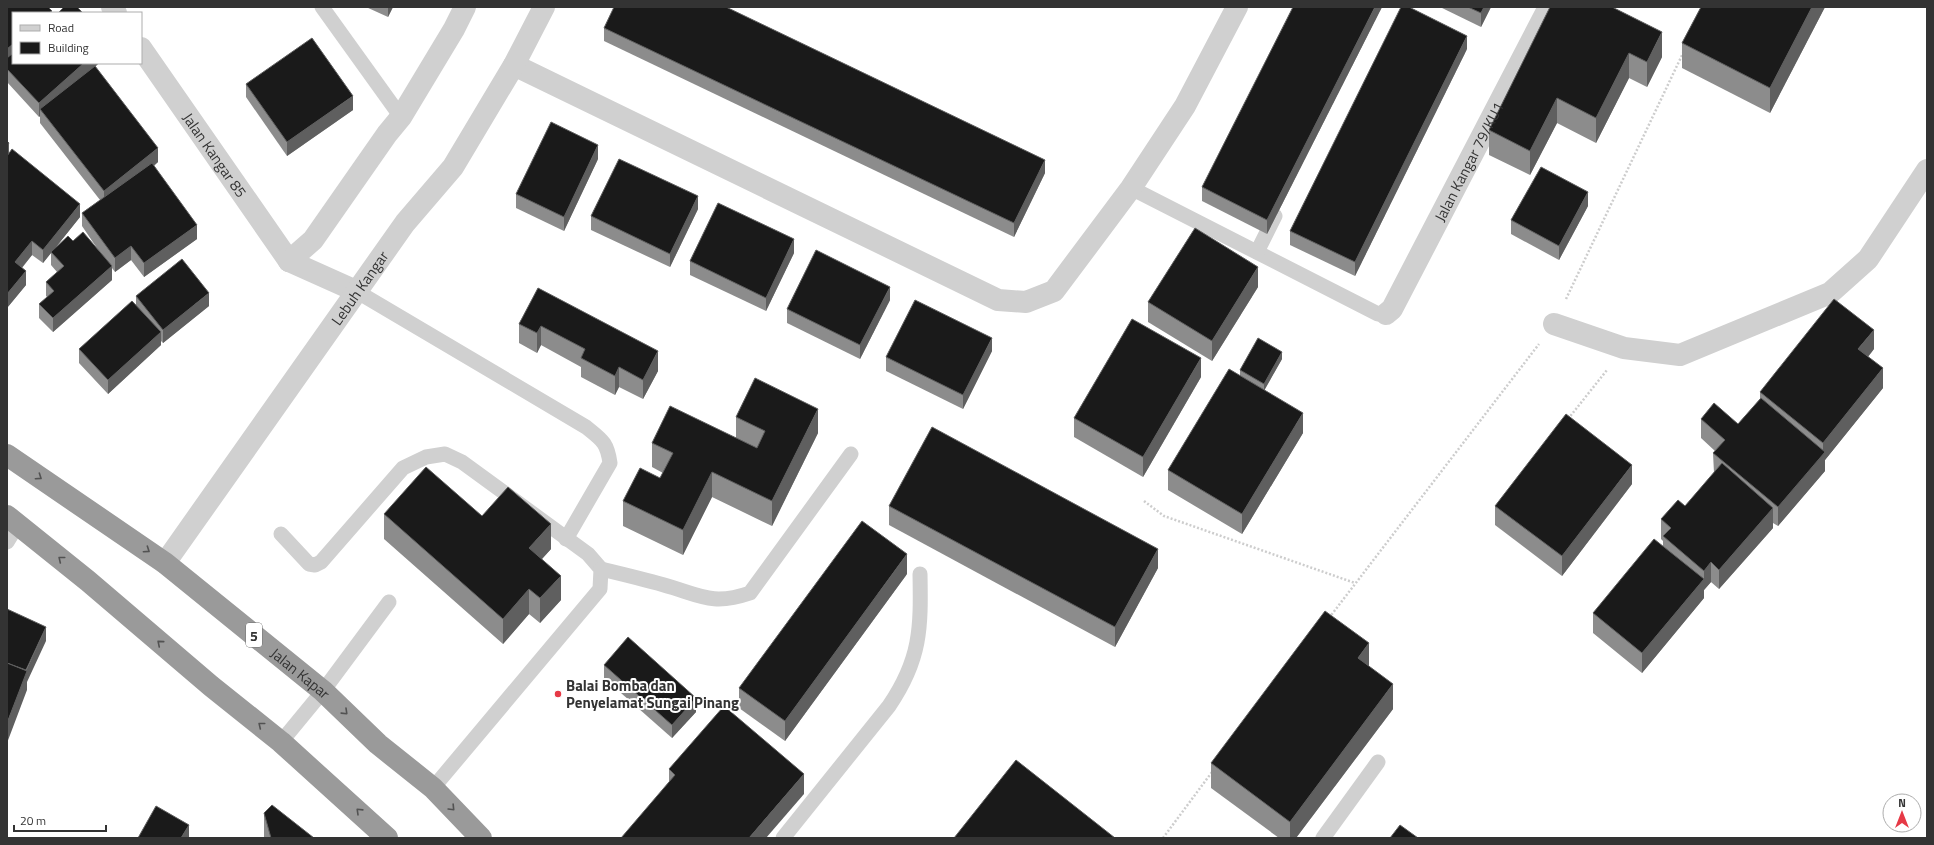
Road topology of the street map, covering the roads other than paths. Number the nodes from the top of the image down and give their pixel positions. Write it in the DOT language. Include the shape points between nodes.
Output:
graph roads {
  1 [pos="322,7"];
  2 [pos="465,7"];
  3 [pos="544,7"];
  4 [pos="1237,7"];
  5 [pos="1549,7"];
  6 [pos="142,49"];
  7 [pos="514,64"];
  8 [pos="401,117"];
  9 [pos="1927,170"];
  10 [pos="1131,188"];
  11 [pos="1282,203"];
  12 [pos="1257,252"];
  13 [pos="289,261"];
  14 [pos="356,291"];
  15 [pos="1386,314"];
  16 [pos="1554,324"];
  17 [pos="851,454"];
  18 [pos="7,455"];
  19 [pos="11,527"];
  20 [pos="281,534"];
  21 [pos="566,539"];
  22 [pos="165,563"];
  23 [pos="602,569"];
  24 [pos="920,574"];
  25 [pos="389,602"];
  26 [pos="323,691"];
  27 [pos="281,742"];
  28 [pos="1378,762"];
  29 [pos="433,788"];
  30 [pos="387,838"];
  31 [pos="481,838"];
  32 [pos="783,838"];
  33 [pos="1323,838"];
  1 -- 8 [label="lane"];
  2 -- 8 [label="street"];
  3 -- 7 [label="street, Lebuh Kangar"];
  4 -- 10 [label="street" via="1185,106"];
  5 -- 15 [label="street, Jalan Kangar 79/KU1" via="1392,309"];
  6 -- 13 [label="street, Jalan Kangar 85"];
  7 -- 10 [label="street" via="998,300 1026,302 1054,291"];
  7 -- 14 [label="street, Lebuh Kangar" via="453,167 405,223"];
  8 -- 13 [label="street" via="313,240"];
  9 -- 16 [label="street" via="1868,259 1830,293 1680,355 1624,348"];
  10 -- 12 [label="lane"];
  11 -- 12 [label="lane"];
  12 -- 15 [label="lane" via="1378,314"];
  13 -- 14 [label="street"];
  14 -- 21 [label="lane" via="604,440 610,463"];
  14 -- 22 [label="street, Lebuh Kangar"];
  17 -- 23 [label="lane" via="750,593 733,599 706,599 666,585"];
  18 -- 22 [label="highway, Jalan Kapar / 5, one-way"];
  27 -- 19 [label="highway, one-way" via="88,581"];
  20 -- 21 [label="lane" via="310,564 315,565 321,562 403,468 426,457 445,454 462,462"];
  21 -- 23 [label="lane" via="588,554"];
  22 -- 26 [label="highway, Jalan Kapar / 5"];
  23 -- 29 [label="lane" via="600,589"];
  24 -- 32 [label="lane" via="920,633 915,656 900,689"];
  25 -- 26 [label="lane"];
  26 -- 27 [label="lane"];
  26 -- 29 [label="highway, Jalan Kapar / 5, one-way" via="378,744"];
  30 -- 27 [label="highway, one-way"];
  28 -- 33 [label="lane"];
  29 -- 31 [label="highway, Jalan Kapar / 5, one-way"];
}
